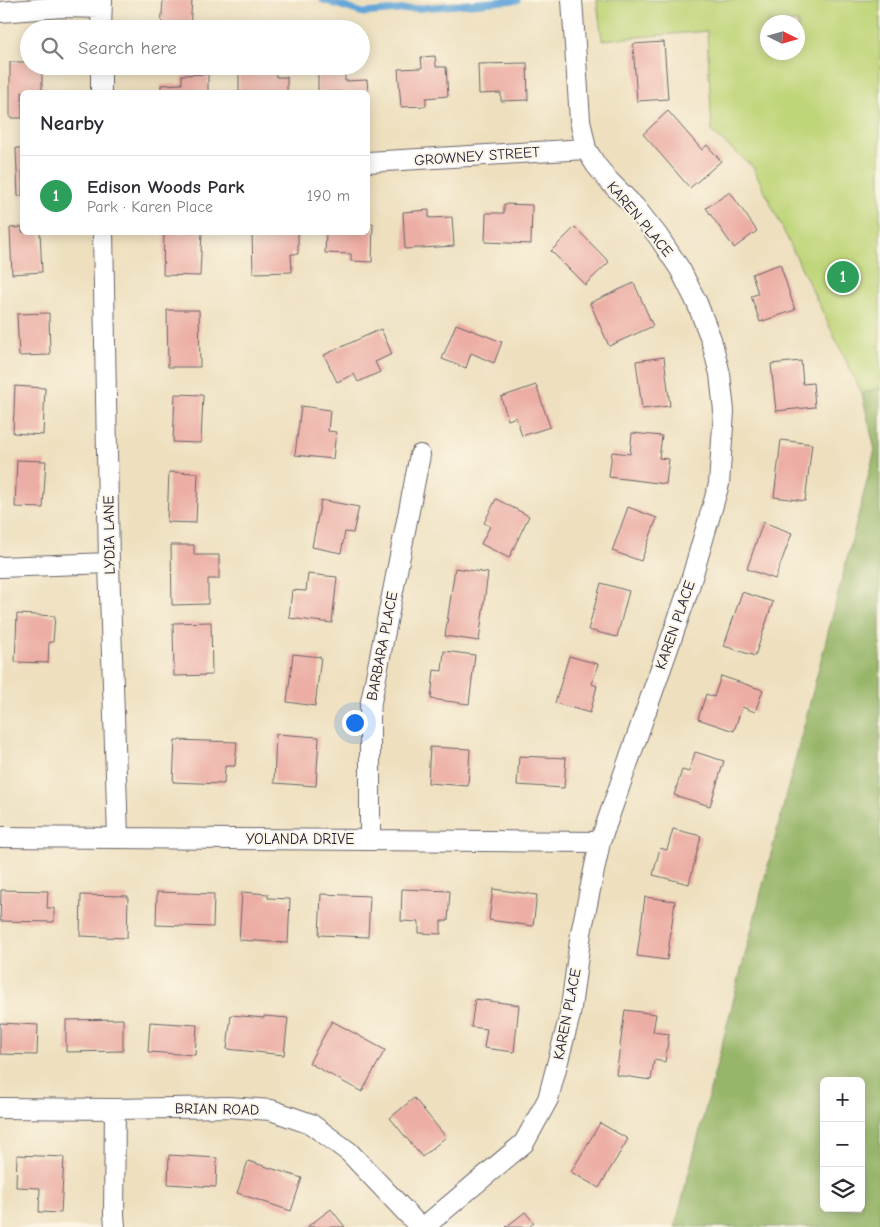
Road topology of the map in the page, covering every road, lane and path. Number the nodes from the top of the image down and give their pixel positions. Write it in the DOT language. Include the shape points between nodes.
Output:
graph roads {
  1 [pos="572,0"];
  2 [pos="102,4"];
  3 [pos="0,12"];
  4 [pos="101,20"];
  5 [pos="101,75"];
  6 [pos="101,90"];
  7 [pos="586,149"];
  8 [pos="370,162"];
  9 [pos="103,235"];
  10 [pos="420,454"];
  11 [pos="109,563"];
  12 [pos="0,567"];
  13 [pos="0,837"];
  14 [pos="118,837"];
  15 [pos="370,839"];
  16 [pos="600,842"];
  17 [pos="0,1108"];
  18 [pos="115,1109"];
  19 [pos="116,1227"];
  20 [pos="420,1227"];
  21 [pos="424,1227"];
  1 -- 7 [label="street, KAREN PLACE" via="580,120"];
  2 -- 3 [label="street"];
  2 -- 4 [label="street"];
  5 -- 6 [label="street"];
  7 -- 8 [label="street, GROWNEY STREET"];
  7 -- 16 [label="street, KAREN PLACE" via="608,180 658,236 680,269 711,339 720,374 724,411 719,484 688,591"];
  9 -- 11 [label="street, LYDIA LANE"];
  10 -- 15 [label="street, BARBARA PLACE" via="370,707"];
  11 -- 12 [label="street"];
  11 -- 14 [label="street, LYDIA LANE"];
  13 -- 14 [label="street, YOLANDA DRIVE"];
  14 -- 15 [label="street, YOLANDA DRIVE"];
  15 -- 16 [label="street, YOLANDA DRIVE"];
  16 -- 21 [label="street, KAREN PLACE" via="581,933 570,1015 548,1099 524,1143"];
  17 -- 18 [label="street, BRIAN ROAD"];
  18 -- 19 [label="street"];
  18 -- 20 [label="street, BRIAN ROAD" via="228,1107 271,1110 311,1124 349,1152"];
}
